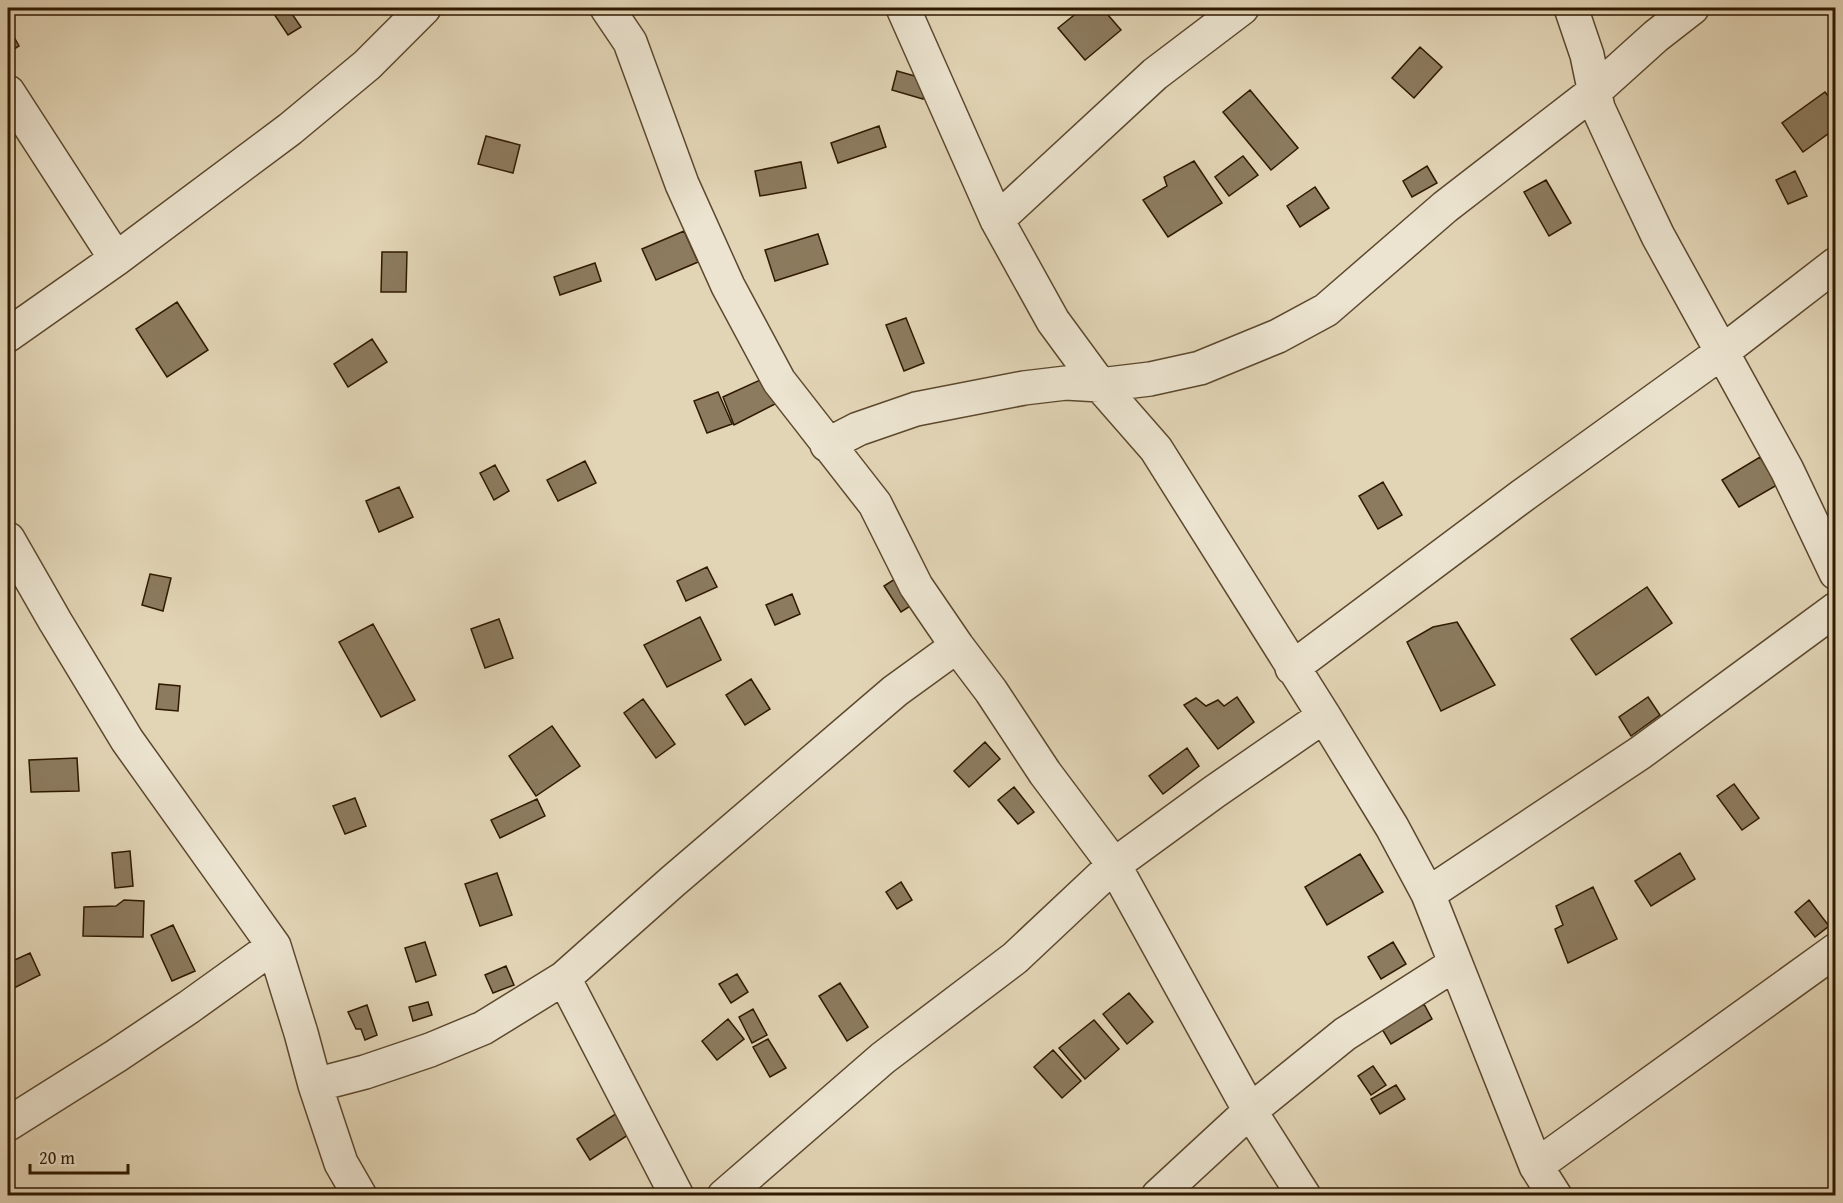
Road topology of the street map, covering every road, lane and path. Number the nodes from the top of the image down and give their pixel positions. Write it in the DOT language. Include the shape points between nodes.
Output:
graph roads {
  1 [pos="424,8"];
  2 [pos="607,8"];
  3 [pos="903,8"];
  4 [pos="1242,8"];
  5 [pos="1571,8"];
  6 [pos="1692,8"];
  7 [pos="1594,91"];
  8 [pos="8,92"];
  9 [pos="997,220"];
  10 [pos="116,260"];
  11 [pos="1836,264"];
  12 [pos="8,334"];
  13 [pos="1722,352"];
  14 [pos="1100,385"];
  15 [pos="827,445"];
  16 [pos="8,539"];
  17 [pos="1836,573"];
  18 [pos="1836,609"];
  19 [pos="957,646"];
  20 [pos="1292,668"];
  21 [pos="1324,716"];
  22 [pos="1114,865"];
  23 [pos="1428,894"];
  24 [pos="274,946"];
  25 [pos="1836,950"];
  26 [pos="1455,964"];
  27 [pos="564,978"];
  28 [pos="315,1085"];
  29 [pos="1250,1111"];
  30 [pos="8,1124"];
  31 [pos="1536,1166"];
  32 [pos="360,1196"];
  33 [pos="677,1196"];
  34 [pos="724,1196"];
  35 [pos="1158,1196"];
  36 [pos="1304,1196"];
  37 [pos="1555,1196"];
  1 -- 10 [label="street" via="367,65 298,122"];
  2 -- 15 [label="street" via="630,42 682,184 728,286 778,381"];
  3 -- 9 [label="street"];
  4 -- 9 [label="street" via="1155,74"];
  5 -- 7 [label="street"];
  6 -- 7 [label="street"];
  7 -- 13 [label="street" via="1598,108 1658,236"];
  7 -- 14 [label="street" via="1445,207 1326,310 1278,336 1200,368"];
  8 -- 10 [label="street"];
  9 -- 14 [label="street" via="1053,321"];
  10 -- 12 [label="street"];
  11 -- 13 [label="street"];
  13 -- 17 [label="street" via="1787,470"];
  13 -- 20 [label="street"];
  14 -- 15 [label="street" via="1066,383 1024,388 916,409 858,429"];
  14 -- 20 [label="street" via="1156,449"];
  15 -- 19 [label="street" via="874,504 916,586"];
  16 -- 24 [label="street" via="127,740"];
  18 -- 23 [label="street" via="1640,753"];
  19 -- 22 [label="street"];
  19 -- 27 [label="street" via="895,691"];
  20 -- 21 [label="street"];
  21 -- 22 [label="street"];
  21 -- 23 [label="street"];
  22 -- 29 [label="street"];
  22 -- 34 [label="street" via="1015,958 883,1058"];
  23 -- 26 [label="street"];
  24 -- 28 [label="street"];
  24 -- 30 [label="street" via="116,1056"];
  25 -- 31 [label="street"];
  26 -- 29 [label="street" via="1345,1034"];
  26 -- 31 [label="street"];
  27 -- 28 [label="street" via="483,1028 430,1050"];
  27 -- 33 [label="street"];
  28 -- 32 [label="street" via="341,1163"];
  29 -- 35 [label="street"];
  29 -- 36 [label="street"];
  31 -- 37 [label="street"];
}
